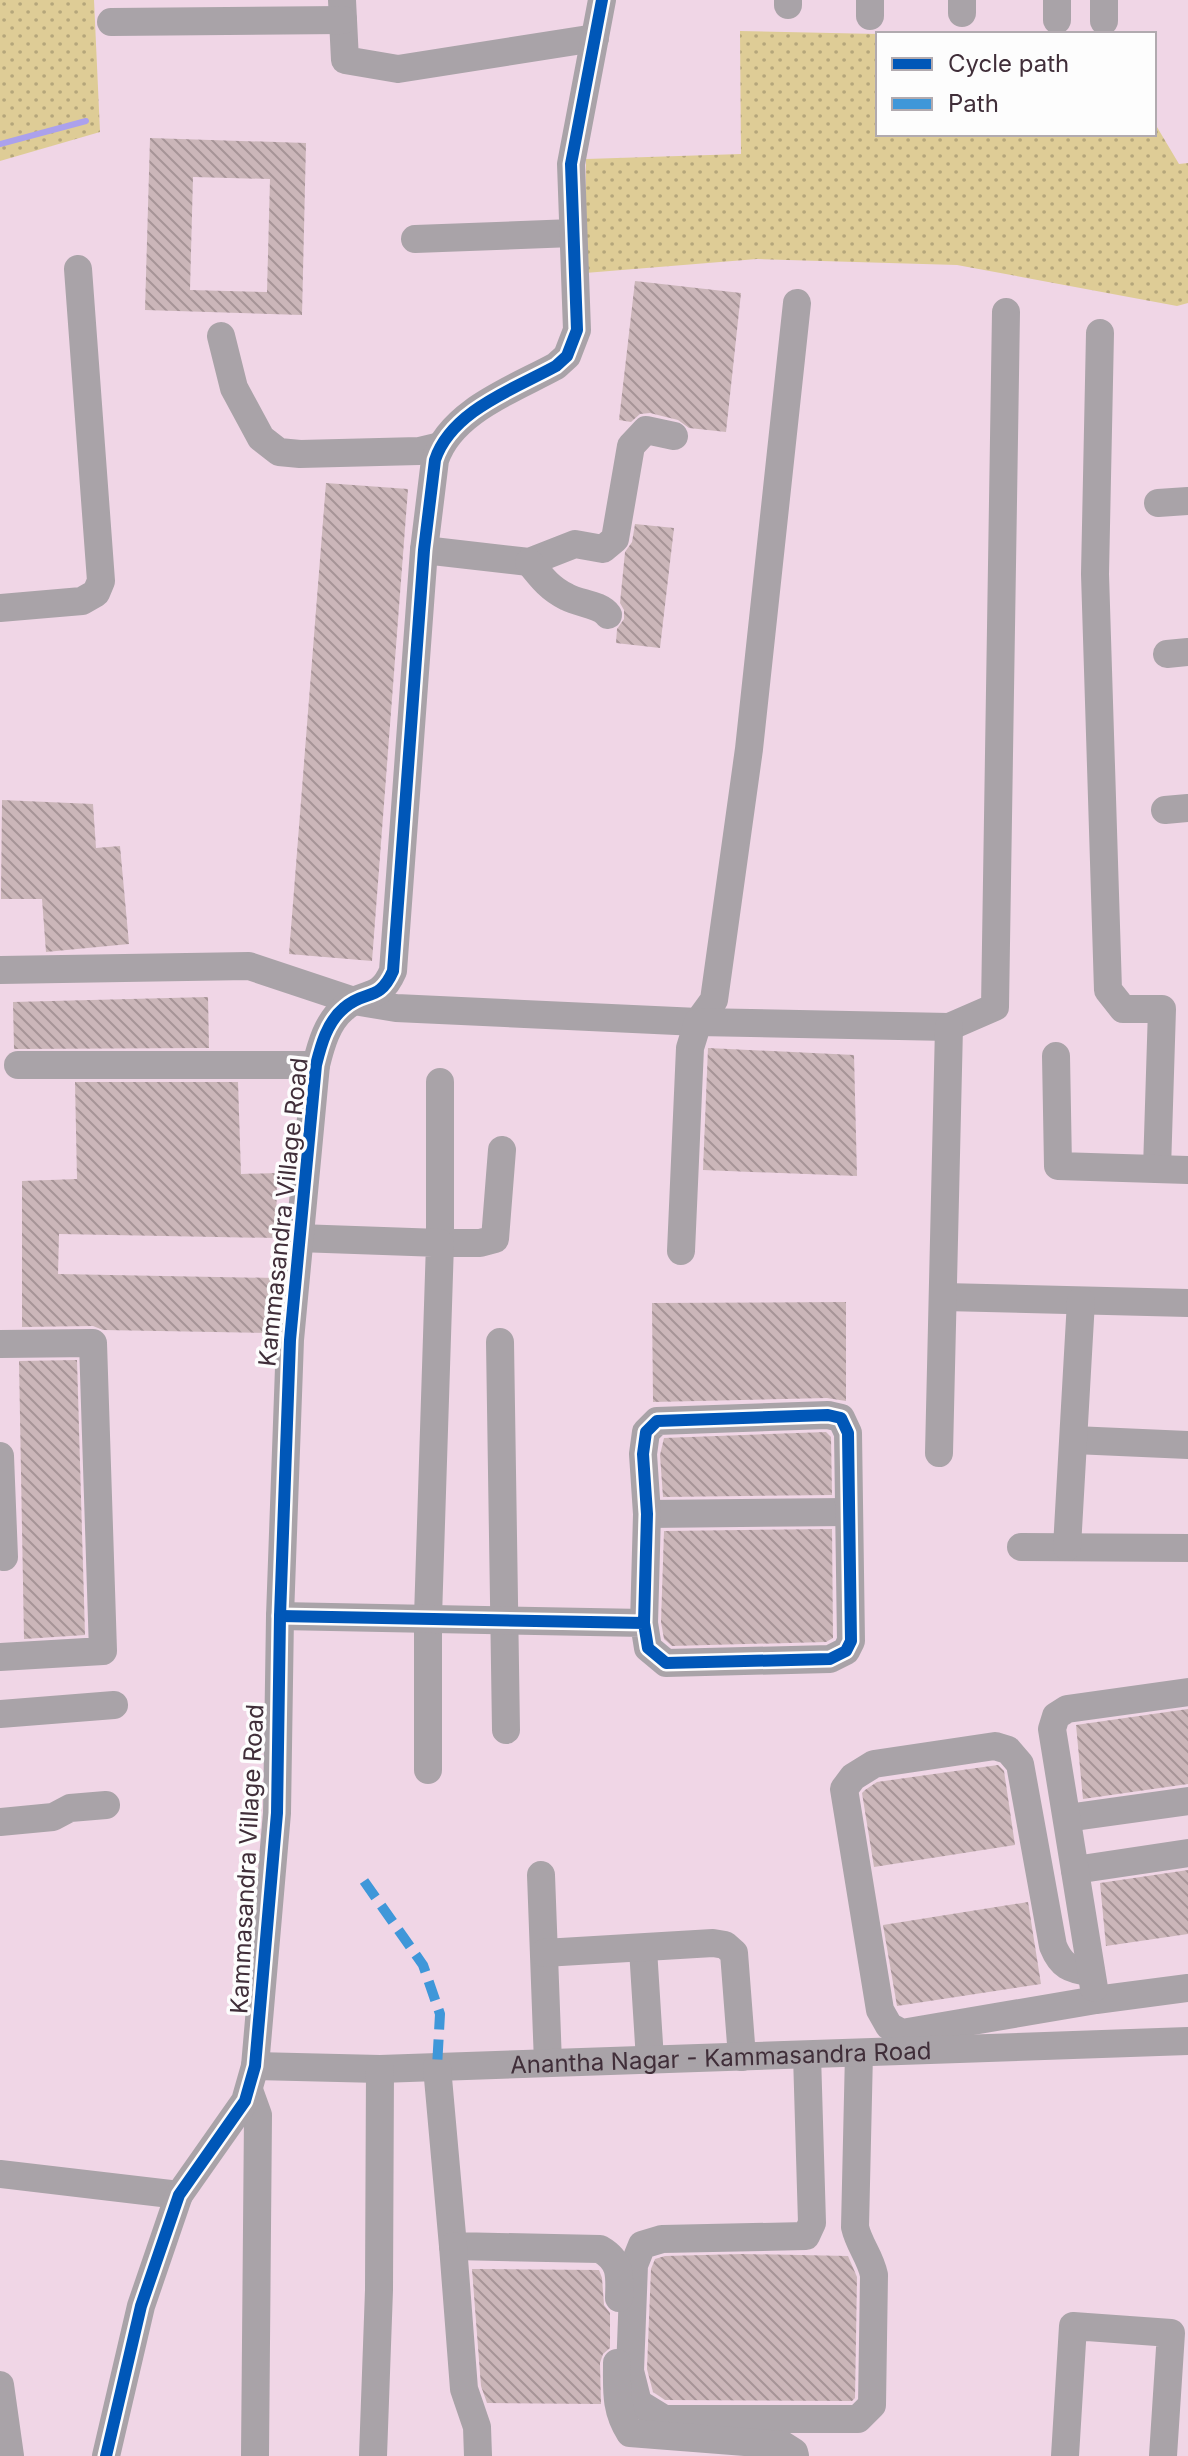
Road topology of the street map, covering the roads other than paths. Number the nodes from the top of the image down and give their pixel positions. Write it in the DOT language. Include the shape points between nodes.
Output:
graph roads {
  1 [pos="602,0"];
  2 [pos="343,10"];
  3 [pos="111,22"];
  4 [pos="595,38"];
  5 [pos="573,233"];
  6 [pos="415,239"];
  7 [pos="78,269"];
  8 [pos="797,303"];
  9 [pos="1006,312"];
  10 [pos="1100,333"];
  11 [pos="221,336"];
  12 [pos="674,436"];
  13 [pos="440,446"];
  14 [pos="1188,501"];
  15 [pos="1158,503"];
  16 [pos="424,550"];
  17 [pos="529,562"];
  18 [pos="0,608"];
  19 [pos="608,615"];
  20 [pos="0,970"];
  21 [pos="354,1001"];
  22 [pos="698,1022"];
  23 [pos="949,1027"];
  24 [pos="1056,1056"];
  25 [pos="18,1065"];
  26 [pos="316,1065"];
  27 [pos="440,1082"];
  28 [pos="502,1150"];
  29 [pos="1157,1169"];
  30 [pos="1188,1170"];
  31 [pos="298,1238"];
  32 [pos="440,1243"];
  33 [pos="681,1251"];
  34 [pos="944,1297"];
  35 [pos="1081,1301"];
  36 [pos="1188,1303"];
  37 [pos="500,1342"];
  38 [pos="0,1344"];
  39 [pos="1074,1440"];
  40 [pos="1188,1445"];
  41 [pos="939,1453"];
  42 [pos="0,1456"];
  43 [pos="849,1512"];
  44 [pos="647,1514"];
  45 [pos="1021,1547"];
  46 [pos="1067,1547"];
  47 [pos="1188,1548"];
  48 [pos="4,1557"];
  49 [pos="280,1616"];
  50 [pos="428,1617"];
  51 [pos="504,1619"];
  52 [pos="644,1623"];
  53 [pos="0,1657"];
  54 [pos="1188,1692"];
  55 [pos="114,1705"];
  56 [pos="0,1714"];
  57 [pos="506,1730"];
  58 [pos="428,1770"];
  59 [pos="1188,1801"];
  60 [pos="106,1805"];
  61 [pos="1067,1818"];
  62 [pos="0,1822"];
  63 [pos="1188,1853"];
  64 [pos="1075,1870"];
  65 [pos="541,1875"];
  66 [pos="643,1949"];
  67 [pos="544,1953"];
  68 [pos="1091,1972"];
  69 [pos="1188,1988"];
  70 [pos="1096,2000"];
  71 [pos="1188,2041"];
  72 [pos="1027,2047"];
  73 [pos="859,2053"];
  74 [pos="807,2055"];
  75 [pos="742,2057"];
  76 [pos="650,2060"];
  77 [pos="548,2063"];
  78 [pos="437,2067"];
  79 [pos="380,2069"];
  80 [pos="252,2078"];
  81 [pos="0,2174"];
  82 [pos="179,2195"];
  83 [pos="453,2246"];
  84 [pos="0,2385"];
  85 [pos="630,2444"];
  86 [pos="10,2456"];
  87 [pos="106,2456"];
  88 [pos="255,2456"];
  89 [pos="373,2456"];
  90 [pos="478,2456"];
  91 [pos="795,2456"];
  92 [pos="1065,2456"];
  93 [pos="1163,2456"];
  1 -- 4 [label="street"];
  2 -- 3 [label="street"];
  2 -- 4 [label="street" via="345,60 398,69"];
  4 -- 5 [label="street" via="573,149"];
  5 -- 6 [label="street"];
  5 -- 13 [label="street" via="577,320 567,356 470,414"];
  7 -- 18 [label="street" via="101,581 96,593 82,601"];
  8 -- 22 [label="street" via="749,749 721,953 714,1000"];
  9 -- 23 [label="street" via="995,1007"];
  10 -- 29 [label="street" via="1095,574 1108,990 1123,1009 1162,1009"];
  11 -- 13 [label="street" via="234,388 261,438 279,452 419,451"];
  12 -- 17 [label="street" via="646,430 631,446 615,539 603,549 575,544"];
  13 -- 16 [label="street, Kammasandra Village Road"];
  14 -- 15 [label="street"];
  16 -- 17 [label="street"];
  16 -- 21 [label="street, Kammasandra Village Road" via="393,971 381,991"];
  17 -- 19 [label="street" via="548,586"];
  20 -- 21 [label="street" via="249,966"];
  21 -- 22 [label="street" via="396,1008"];
  21 -- 26 [label="street, Kammasandra Village Road" via="330,1025"];
  22 -- 23 [label="street"];
  22 -- 33 [label="street" via="690,1048"];
  23 -- 34 [label="street"];
  24 -- 29 [label="street" via="1058,1166"];
  25 -- 26 [label="street"];
  26 -- 31 [label="street, Kammasandra Village Road"];
  27 -- 32 [label="street"];
  28 -- 32 [label="street" via="495,1239"];
  29 -- 30 [label="street"];
  31 -- 32 [label="street"];
  31 -- 49 [label="street, Kammasandra Village Road"];
  32 -- 50 [label="street"];
  34 -- 35 [label="street"];
  34 -- 41 [label="street"];
  35 -- 36 [label="street"];
  35 -- 39 [label="street"];
  37 -- 51 [label="street"];
  38 -- 53 [label="street" via="93,1343 103,1651"];
  39 -- 40 [label="street"];
  39 -- 46 [label="street"];
  42 -- 48 [label="street"];
  43 -- 44 [label="street"];
  43 -- 44 [label="street" via="848,1433 841,1418 828,1415 657,1421 646,1432 643,1454"];
  43 -- 52 [label="street" via="851,1641 846,1651 830,1659 666,1663 648,1648"];
  44 -- 52 [label="street"];
  45 -- 46 [label="street"];
  46 -- 47 [label="street"];
  49 -- 50 [label="street"];
  49 -- 80 [label="street, Kammasandra Village Road" via="277,1813"];
  50 -- 51 [label="street"];
  50 -- 58 [label="street"];
  51 -- 52 [label="street"];
  51 -- 57 [label="street"];
  54 -- 61 [label="street" via="1067,1709 1056,1716 1052,1729"];
  55 -- 56 [label="street"];
  59 -- 61 [label="street"];
  60 -- 62 [label="street"];
  61 -- 64 [label="street"];
  63 -- 64 [label="street"];
  64 -- 68 [label="street"];
  65 -- 67 [label="street"];
  66 -- 67 [label="street"];
  66 -- 75 [label="street" via="713,1943 734,1953"];
  66 -- 76 [label="street"];
  67 -- 77 [label="street"];
  68 -- 70 [label="street"];
  68 -- 70 [label="street" via="1060,1963 1053,1946 1020,1764 1008,1750 995,1746 874,1764 853,1777 844,1789 880,2010 889,2026 902,2033"];
  69 -- 70 [label="street"];
  70 -- 72 [label="street" via="1098,2015 1091,2021 1031,2029"];
  71 -- 72 [label="street, Anantha Nagar - Kammasandra Road"];
  72 -- 73 [label="street, Anantha Nagar - Kammasandra Road"];
  73 -- 74 [label="street, Anantha Nagar - Kammasandra Road"];
  73 -- 74 [label="street" via="855,2227 874,2275 872,2405 858,2419 664,2419 638,2403 630,2371 634,2265 642,2245 662,2239 806,2236 812,2223"];
  74 -- 75 [label="street, Anantha Nagar - Kammasandra Road"];
  75 -- 76 [label="street, Anantha Nagar - Kammasandra Road"];
  76 -- 77 [label="street, Anantha Nagar - Kammasandra Road"];
  77 -- 78 [label="street, Anantha Nagar - Kammasandra Road"];
  78 -- 79 [label="street, Anantha Nagar - Kammasandra Road"];
  78 -- 83 [label="street"];
  79 -- 80 [label="street, Anantha Nagar - Kammasandra Road"];
  79 -- 89 [label="street"];
  80 -- 82 [label="street, Kammasandra Village Road" via="245,2101"];
  80 -- 88 [label="street" via="258,2115"];
  81 -- 82 [label="street"];
  82 -- 87 [label="street, Kammasandra Village Road" via="141,2306"];
  83 -- 85 [label="street" via="600,2249 612,2256 620,2275 616,2400"];
  83 -- 90 [label="street" via="464,2389 477,2427"];
  84 -- 86 [label="street"];
  85 -- 91 [label="street" via="783,2445"];
  92 -- 93 [label="street" via="1073,2326 1171,2333"];
}
